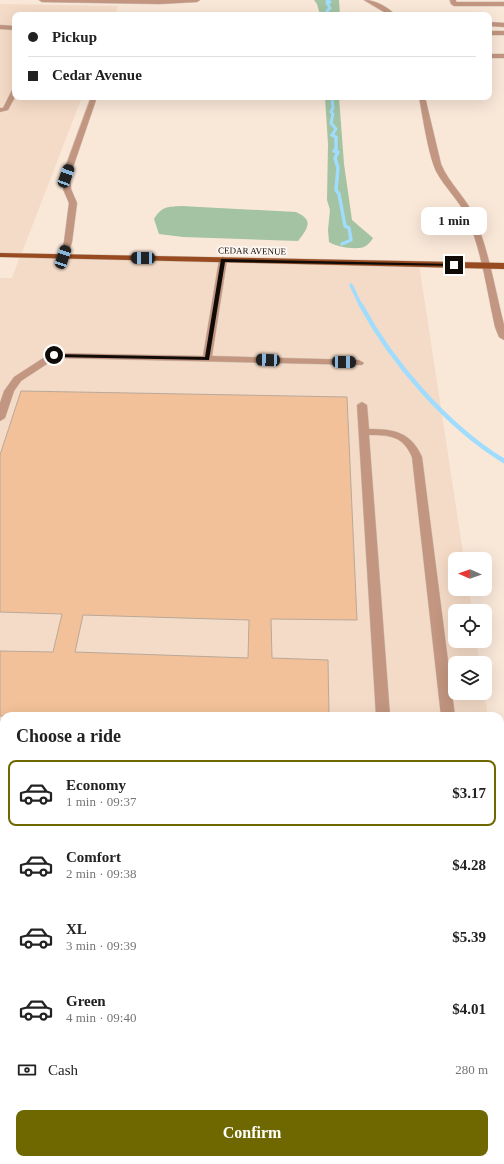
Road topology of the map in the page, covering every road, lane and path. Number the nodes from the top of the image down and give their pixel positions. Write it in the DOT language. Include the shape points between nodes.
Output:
graph roads {
  1 [pos="42,0"];
  2 [pos="197,0"];
  3 [pos="367,0"];
  4 [pos="453,0"];
  5 [pos="504,4"];
  6 [pos="388,12"];
  7 [pos="492,24"];
  8 [pos="504,25"];
  9 [pos="0,28"];
  10 [pos="12,28"];
  11 [pos="492,33"];
  12 [pos="504,33"];
  13 [pos="492,56"];
  14 [pos="504,56"];
  15 [pos="12,96"];
  16 [pos="93,100"];
  17 [pos="423,100"];
  18 [pos="0,110"];
  19 [pos="0,255"];
  20 [pos="63,257"];
  21 [pos="222,260"];
  22 [pos="485,266"];
  23 [pos="504,266"];
  24 [pos="504,337"];
  25 [pos="207,359"];
  26 [pos="359,363"];
  27 [pos="362,405"];
  28 [pos="0,418"];
  29 [pos="364,432"];
  30 [pos="383,712"];
  31 [pos="448,712"];
  1 -- 2 [label="street"];
  3 -- 6 [label="street"];
  4 -- 5 [label="street" via="454,4"];
  7 -- 8 [label="street"];
  9 -- 10 [label="street"];
  11 -- 12 [label="street"];
  13 -- 14 [label="street"];
  15 -- 18 [label="street" via="5,110"];
  16 -- 20 [label="street" via="66,176 67,189 73,203 68,242"];
  17 -- 22 [label="street" via="438,169 470,216"];
  19 -- 20 [label="main road, CEDAR AVENUE"];
  20 -- 21 [label="main road, CEDAR AVENUE"];
  21 -- 22 [label="main road, CEDAR AVENUE"];
  21 -- 25 [label="street"];
  22 -- 23 [label="main road, CEDAR AVENUE"];
  22 -- 24 [label="street"];
  25 -- 26 [label="street"];
  25 -- 28 [label="street" via="54,355 18,379 9,392"];
  27 -- 29 [label="street"];
  29 -- 30 [label="street"];
  29 -- 31 [label="street" via="394,434 414,449"];
}
